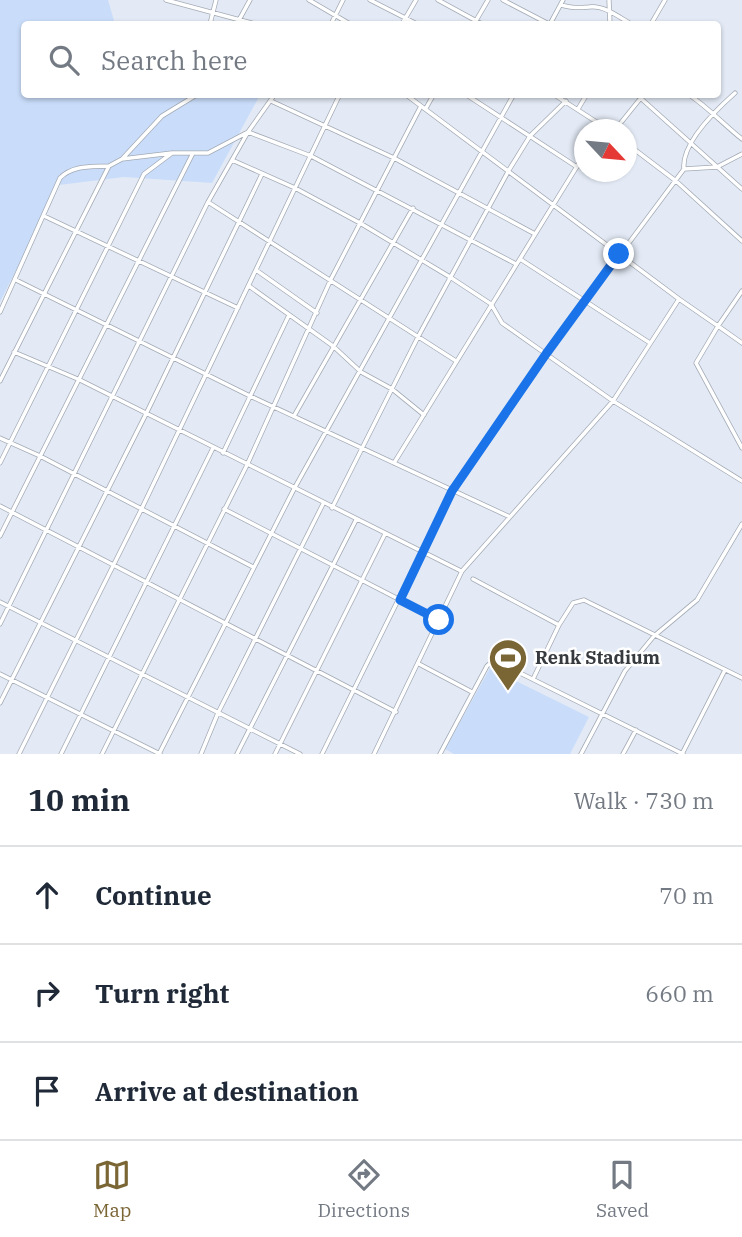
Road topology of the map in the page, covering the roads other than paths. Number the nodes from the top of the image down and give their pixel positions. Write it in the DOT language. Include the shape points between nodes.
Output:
graph roads {
  1 [pos="216,0"];
  2 [pos="250,0"];
  3 [pos="309,0"];
  4 [pos="343,0"];
  5 [pos="370,0"];
  6 [pos="416,0"];
  7 [pos="438,0"];
  8 [pos="488,0"];
  9 [pos="503,0"];
  10 [pos="609,0"];
  11 [pos="665,0"];
  12 [pos="170,1"];
  13 [pos="562,2"];
  14 [pos="610,11"];
  15 [pos="213,13"];
  16 [pos="335,16"];
  17 [pos="406,18"];
  18 [pos="239,20"];
  19 [pos="211,21"];
  20 [pos="243,21"];
  21 [pos="332,21"];
  22 [pos="344,21"];
  23 [pos="404,21"];
  24 [pos="412,21"];
  25 [pos="472,21"];
  26 [pos="476,21"];
  27 [pos="544,21"];
  28 [pos="552,21"];
  29 [pos="610,21"];
  30 [pos="626,21"];
  31 [pos="653,21"];
  32 [pos="735,93"];
  33 [pos="193,98"];
  34 [pos="273,98"];
  35 [pos="338,98"];
  36 [pos="411,98"];
  37 [pos="431,98"];
  38 [pos="471,98"];
  39 [pos="512,98"];
  40 [pos="560,98"];
  41 [pos="585,98"];
  42 [pos="641,98"];
  43 [pos="645,98"];
  44 [pos="694,98"];
  45 [pos="271,101"];
  46 [pos="566,101"];
  47 [pos="424,107"];
  48 [pos="578,109"];
  49 [pos="714,111"];
  50 [pos="502,117"];
  51 [pos="591,119"];
  52 [pos="624,119"];
  53 [pos="326,125"];
  54 [pos="248,132"];
  55 [pos="530,135"];
  56 [pos="742,139"];
  57 [pos="692,145"];
  58 [pos="484,151"];
  59 [pos="637,151"];
  60 [pos="193,152"];
  61 [pos="172,153"];
  62 [pos="742,154"];
  63 [pos="311,156"];
  64 [pos="394,158"];
  65 [pos="122,159"];
  66 [pos="232,160"];
  67 [pos="574,165"];
  68 [pos="108,166"];
  69 [pos="717,167"];
  70 [pos="684,169"];
  71 [pos="509,170"];
  72 [pos="574,172"];
  73 [pos="262,174"];
  74 [pos="676,181"];
  75 [pos="295,188"];
  76 [pos="742,189"];
  77 [pos="377,190"];
  78 [pos="460,194"];
  79 [pos="208,202"];
  80 [pos="553,204"];
  81 [pos="413,208"];
  82 [pos="487,208"];
  83 [pos="44,216"];
  84 [pos="238,222"];
  85 [pos="360,223"];
  86 [pos="443,224"];
  87 [pos="76,232"];
  88 [pos="535,234"];
  89 [pos="471,238"];
  90 [pos="269,241"];
  91 [pos="742,241"];
  92 [pos="393,242"];
  93 [pos="109,246"];
  94 [pos="619,254"];
  95 [pos="520,258"];
  96 [pos="423,260"];
  97 [pos="140,262"];
  98 [pos="516,264"];
  99 [pos="256,270"];
  100 [pos="173,277"];
  101 [pos="450,277"];
  102 [pos="331,279"];
  103 [pos="16,280"];
  104 [pos="249,285"];
  105 [pos="742,291"];
  106 [pos="205,292"];
  107 [pos="45,296"];
  108 [pos="362,299"];
  109 [pos="679,299"];
  110 [pos="586,300"];
  111 [pos="491,304"];
  112 [pos="238,308"];
  113 [pos="74,310"];
  114 [pos="0,312"];
  115 [pos="317,313"];
  116 [pos="289,315"];
  117 [pos="390,316"];
  118 [pos="108,326"];
  119 [pos="718,326"];
  120 [pos="309,329"];
  121 [pos="419,335"];
  122 [pos="141,343"];
  123 [pos="651,343"];
  124 [pos="742,343"];
  125 [pos="333,346"];
  126 [pos="14,352"];
  127 [pos="546,354"];
  128 [pos="173,358"];
  129 [pos="456,361"];
  130 [pos="47,367"];
  131 [pos="361,372"];
  132 [pos="206,374"];
  133 [pos="80,380"];
  134 [pos="0,381"];
  135 [pos="392,389"];
  136 [pos="250,396"];
  137 [pos="114,397"];
  138 [pos="613,401"];
  139 [pos="273,406"];
  140 [pos="146,414"];
  141 [pos="424,415"];
  142 [pos="294,416"];
  143 [pos="179,430"];
  144 [pos="326,431"];
  145 [pos="0,438"];
  146 [pos="10,443"];
  147 [pos="213,448"];
  148 [pos="362,448"];
  149 [pos="742,448"];
  150 [pos="223,453"];
  151 [pos="40,456"];
  152 [pos="0,463"];
  153 [pos="394,464"];
  154 [pos="247,465"];
  155 [pos="75,475"];
  156 [pos="742,481"];
  157 [pos="294,489"];
  158 [pos="452,491"];
  159 [pos="106,492"];
  160 [pos="323,504"];
  161 [pos="0,506"];
  162 [pos="224,509"];
  163 [pos="332,509"];
  164 [pos="141,510"];
  165 [pos="12,511"];
  166 [pos="510,517"];
  167 [pos="356,520"];
  168 [pos="742,524"];
  169 [pos="173,526"];
  170 [pos="47,531"];
  171 [pos="271,532"];
  172 [pos="385,534"];
  173 [pos="0,536"];
  174 [pos="208,543"];
  175 [pos="79,547"];
  176 [pos="301,548"];
  177 [pos="423,554"];
  178 [pos="113,565"];
  179 [pos="333,565"];
  180 [pos="253,568"];
  181 [pos="462,571"];
  182 [pos="473,579"];
  183 [pos="362,580"];
  184 [pos="145,581"];
  185 [pos="181,600"];
  186 [pos="400,600"];
  187 [pos="0,602"];
  188 [pos="9,607"];
  189 [pos="439,620"];
  190 [pos="224,622"];
  191 [pos="40,623"];
  192 [pos="0,624"];
  193 [pos="559,625"];
  194 [pos="654,636"];
  195 [pos="256,638"];
  196 [pos="75,640"];
  197 [pos="288,654"];
  198 [pos="109,657"];
  199 [pos="419,664"];
  200 [pos="317,669"];
  201 [pos="725,670"];
  202 [pos="0,674"];
  203 [pos="144,674"];
  204 [pos="534,677"];
  205 [pos="742,678"];
  206 [pos="12,680"];
  207 [pos="354,689"];
  208 [pos="472,692"];
  209 [pos="186,696"];
  210 [pos="47,698"];
  211 [pos="0,703"];
  212 [pos="396,712"];
  213 [pos="218,713"];
  214 [pos="603,713"];
  215 [pos="80,714"];
  216 [pos="250,729"];
  217 [pos="114,730"];
  218 [pos="636,730"];
  219 [pos="280,744"];
  220 [pos="19,754"];
  221 [pos="61,754"];
  222 [pos="102,754"];
  223 [pos="159,754"];
  224 [pos="201,754"];
  225 [pos="237,754"];
  226 [pos="275,754"];
  227 [pos="300,754"];
  228 [pos="322,754"];
  229 [pos="374,754"];
  230 [pos="440,754"];
  231 [pos="581,754"];
  232 [pos="623,754"];
  233 [pos="682,754"];
  1 -- 15 [label="street"];
  2 -- 18 [label="street"];
  3 -- 16 [label="street"];
  4 -- 16 [label="street"];
  5 -- 17 [label="street"];
  6 -- 17 [label="street"];
  7 -- 25 [label="street"];
  8 -- 26 [label="street"];
  9 -- 27 [label="street"];
  10 -- 14 [label="street"];
  11 -- 31 [label="street"];
  12 -- 15 [label="street"];
  13 -- 14 [label="street" via="579,10 590,6"];
  13 -- 28 [label="street"];
  14 -- 29 [label="street"];
  14 -- 30 [label="street"];
  15 -- 18 [label="street"];
  15 -- 19 [label="street"];
  16 -- 21 [label="street"];
  16 -- 22 [label="street"];
  17 -- 23 [label="street"];
  17 -- 24 [label="street"];
  18 -- 20 [label="street"];
  32 -- 49 [label="street"];
  33 -- 65 [label="street" via="162,116"];
  34 -- 45 [label="street"];
  35 -- 53 [label="street"];
  36 -- 47 [label="street"];
  37 -- 47 [label="street"];
  38 -- 50 [label="street"];
  39 -- 50 [label="street"];
  40 -- 46 [label="street"];
  41 -- 48 [label="street"];
  42 -- 52 [label="street"];
  43 -- 57 [label="street"];
  44 -- 49 [label="street"];
  45 -- 53 [label="street"];
  45 -- 54 [label="street"];
  46 -- 48 [label="street"];
  46 -- 55 [label="street"];
  47 -- 58 [label="street"];
  47 -- 64 [label="street"];
  48 -- 51 [label="street"];
  49 -- 56 [label="street" via="719,121"];
  49 -- 57 [label="street"];
  50 -- 55 [label="street"];
  50 -- 58 [label="street"];
  53 -- 63 [label="street"];
  53 -- 64 [label="street"];
  54 -- 60 [label="street" via="208,153"];
  54 -- 63 [label="street"];
  54 -- 66 [label="street"];
  55 -- 67 [label="street"];
  55 -- 71 [label="street"];
  57 -- 69 [label="street"];
  57 -- 70 [label="street" via="682,158"];
  58 -- 71 [label="street"];
  58 -- 78 [label="street"];
  59 -- 74 [label="street"];
  60 -- 61 [label="street"];
  60 -- 97 [label="street"];
  61 -- 65 [label="street"];
  61 -- 93 [label="street" via="144,174"];
  62 -- 69 [label="street"];
  63 -- 75 [label="street"];
  63 -- 77 [label="street"];
  64 -- 77 [label="street"];
  64 -- 78 [label="street"];
  65 -- 68 [label="street"];
  66 -- 73 [label="street"];
  66 -- 79 [label="street"];
  68 -- 83 [label="street" via="68,170"];
  68 -- 87 [label="street"];
  69 -- 70 [label="street"];
  69 -- 76 [label="street"];
  70 -- 74 [label="street"];
  71 -- 80 [label="street"];
  71 -- 82 [label="street"];
  72 -- 80 [label="street"];
  73 -- 75 [label="street"];
  73 -- 84 [label="street"];
  74 -- 91 [label="street"];
  74 -- 94 [label="street"];
  75 -- 85 [label="street"];
  75 -- 90 [label="street"];
  77 -- 81 [label="street"];
  77 -- 85 [label="street"];
  78 -- 82 [label="street"];
  78 -- 86 [label="street"];
  79 -- 84 [label="street"];
  79 -- 100 [label="street"];
  80 -- 88 [label="street"];
  80 -- 94 [label="street"];
  81 -- 86 [label="street"];
  81 -- 92 [label="street"];
  82 -- 88 [label="street"];
  82 -- 89 [label="street"];
  83 -- 87 [label="street"];
  83 -- 103 [label="street"];
  84 -- 90 [label="street"];
  84 -- 106 [label="street"];
  85 -- 92 [label="street"];
  85 -- 102 [label="street"];
  86 -- 89 [label="street"];
  86 -- 96 [label="street"];
  87 -- 93 [label="street"];
  87 -- 107 [label="street"];
  88 -- 95 [label="street"];
  89 -- 98 [label="street"];
  89 -- 101 [label="street"];
  90 -- 99 [label="street"];
  90 -- 102 [label="street"];
  92 -- 96 [label="street"];
  92 -- 108 [label="street"];
  93 -- 97 [label="street"];
  93 -- 113 [label="street"];
  94 -- 109 [label="street"];
  94 -- 110 [label="street"];
  95 -- 98 [label="street"];
  95 -- 110 [label="street"];
  96 -- 101 [label="street"];
  96 -- 117 [label="street"];
  97 -- 100 [label="street"];
  97 -- 118 [label="street"];
  98 -- 111 [label="street"];
  99 -- 104 [label="street"];
  99 -- 115 [label="street"];
  100 -- 106 [label="street"];
  100 -- 122 [label="street"];
  101 -- 111 [label="street"];
  101 -- 121 [label="street"];
  102 -- 108 [label="street"];
  102 -- 115 [label="street"];
  103 -- 107 [label="street"];
  103 -- 114 [label="street"];
  104 -- 112 [label="street"];
  104 -- 116 [label="street"];
  105 -- 119 [label="street"];
  106 -- 112 [label="street"];
  106 -- 128 [label="street"];
  107 -- 113 [label="street"];
  107 -- 126 [label="street"];
  108 -- 117 [label="street"];
  108 -- 125 [label="street"];
  109 -- 119 [label="street"];
  109 -- 123 [label="street"];
  110 -- 123 [label="street"];
  110 -- 127 [label="street"];
  111 -- 127 [label="street" via="502,323"];
  111 -- 129 [label="street"];
  112 -- 132 [label="street"];
  113 -- 118 [label="street"];
  113 -- 130 [label="street"];
  115 -- 120 [label="street"];
  116 -- 120 [label="street"];
  116 -- 136 [label="street"];
  117 -- 121 [label="street"];
  117 -- 131 [label="street"];
  118 -- 122 [label="street"];
  118 -- 133 [label="street"];
  119 -- 124 [label="street"];
  119 -- 149 [label="street" via="696,366"];
  120 -- 125 [label="street"];
  120 -- 139 [label="street"];
  121 -- 129 [label="street"];
  121 -- 135 [label="street"];
  122 -- 128 [label="street"];
  122 -- 137 [label="street"];
  123 -- 138 [label="street"];
  125 -- 131 [label="street"];
  125 -- 142 [label="street"];
  126 -- 130 [label="street"];
  126 -- 134 [label="street"];
  127 -- 138 [label="street"];
  127 -- 158 [label="street"];
  128 -- 132 [label="street"];
  128 -- 140 [label="street"];
  129 -- 141 [label="street"];
  130 -- 133 [label="street"];
  130 -- 146 [label="street"];
  131 -- 135 [label="street"];
  131 -- 144 [label="street"];
  132 -- 136 [label="street"];
  132 -- 143 [label="street"];
  133 -- 137 [label="street"];
  133 -- 151 [label="street"];
  135 -- 141 [label="street"];
  135 -- 148 [label="street"];
  136 -- 139 [label="street"];
  136 -- 150 [label="street"];
  137 -- 140 [label="street"];
  137 -- 155 [label="street"];
  138 -- 156 [label="street"];
  138 -- 166 [label="street"];
  139 -- 142 [label="street"];
  139 -- 154 [label="street"];
  140 -- 143 [label="street"];
  140 -- 159 [label="street"];
  141 -- 153 [label="street"];
  142 -- 144 [label="street"];
  143 -- 147 [label="street"];
  143 -- 164 [label="street"];
  144 -- 148 [label="street"];
  144 -- 157 [label="street"];
  145 -- 146 [label="street"];
  146 -- 151 [label="street"];
  146 -- 152 [label="street"];
  147 -- 150 [label="street"];
  147 -- 169 [label="street"];
  148 -- 153 [label="street"];
  148 -- 163 [label="street"];
  150 -- 154 [label="street"];
  151 -- 155 [label="street"];
  151 -- 165 [label="street"];
  153 -- 158 [label="street"];
  154 -- 157 [label="street"];
  154 -- 162 [label="street"];
  155 -- 159 [label="street"];
  155 -- 170 [label="street"];
  157 -- 160 [label="street"];
  157 -- 171 [label="street"];
  158 -- 166 [label="street"];
  158 -- 177 [label="street"];
  159 -- 164 [label="street"];
  159 -- 175 [label="street"];
  160 -- 163 [label="street"];
  160 -- 176 [label="street"];
  161 -- 165 [label="street"];
  162 -- 171 [label="street"];
  162 -- 174 [label="street"];
  163 -- 167 [label="street"];
  164 -- 169 [label="street"];
  164 -- 178 [label="street"];
  165 -- 170 [label="street"];
  165 -- 173 [label="street"];
  166 -- 181 [label="street"];
  167 -- 172 [label="street"];
  167 -- 179 [label="street"];
  168 -- 194 [label="street" via="697,600"];
  169 -- 174 [label="street"];
  169 -- 184 [label="street"];
  170 -- 175 [label="street"];
  170 -- 188 [label="street"];
  171 -- 176 [label="street"];
  171 -- 180 [label="street"];
  172 -- 177 [label="street"];
  172 -- 183 [label="street"];
  174 -- 180 [label="street"];
  174 -- 185 [label="street"];
  175 -- 178 [label="street"];
  175 -- 191 [label="street"];
  176 -- 179 [label="street"];
  176 -- 195 [label="street"];
  177 -- 181 [label="street"];
  177 -- 186 [label="street"];
  178 -- 184 [label="street"];
  178 -- 196 [label="street"];
  179 -- 183 [label="street"];
  179 -- 197 [label="street"];
  180 -- 190 [label="street"];
  181 -- 189 [label="street"];
  182 -- 193 [label="street"];
  183 -- 186 [label="street"];
  183 -- 200 [label="street"];
  184 -- 185 [label="street"];
  184 -- 198 [label="street"];
  185 -- 190 [label="street"];
  185 -- 203 [label="street"];
  186 -- 189 [label="street"];
  186 -- 207 [label="street"];
  187 -- 188 [label="street"];
  188 -- 191 [label="street"];
  188 -- 192 [label="street"];
  189 -- 199 [label="street"];
  190 -- 195 [label="street"];
  190 -- 209 [label="street"];
  191 -- 196 [label="street"];
  191 -- 206 [label="street"];
  193 -- 194 [label="street" via="573,603 584,600"];
  193 -- 204 [label="street"];
  194 -- 201 [label="street"];
  194 -- 214 [label="street" via="625,671"];
  195 -- 197 [label="street"];
  195 -- 213 [label="street"];
  196 -- 198 [label="street"];
  196 -- 210 [label="street"];
  197 -- 200 [label="street"];
  197 -- 216 [label="street"];
  198 -- 203 [label="street"];
  198 -- 215 [label="street"];
  199 -- 208 [label="street"];
  199 -- 212 [label="street"];
  200 -- 207 [label="street"];
  200 -- 219 [label="street"];
  201 -- 205 [label="street"];
  201 -- 233 [label="street"];
  202 -- 206 [label="street"];
  203 -- 209 [label="street"];
  203 -- 217 [label="street"];
  204 -- 208 [label="street" via="494,660"];
  204 -- 214 [label="street"];
  206 -- 210 [label="street"];
  206 -- 211 [label="street"];
  207 -- 212 [label="street"];
  207 -- 228 [label="street"];
  208 -- 230 [label="street"];
  209 -- 213 [label="street"];
  209 -- 223 [label="street"];
  210 -- 215 [label="street"];
  210 -- 220 [label="street"];
  212 -- 229 [label="street"];
  213 -- 216 [label="street"];
  213 -- 224 [label="street"];
  214 -- 218 [label="street"];
  214 -- 231 [label="street"];
  215 -- 217 [label="street"];
  215 -- 221 [label="street"];
  216 -- 219 [label="street"];
  216 -- 225 [label="street"];
  217 -- 222 [label="street"];
  217 -- 223 [label="street"];
  218 -- 232 [label="street"];
  218 -- 233 [label="street"];
  219 -- 226 [label="street"];
  219 -- 227 [label="street"];
}
